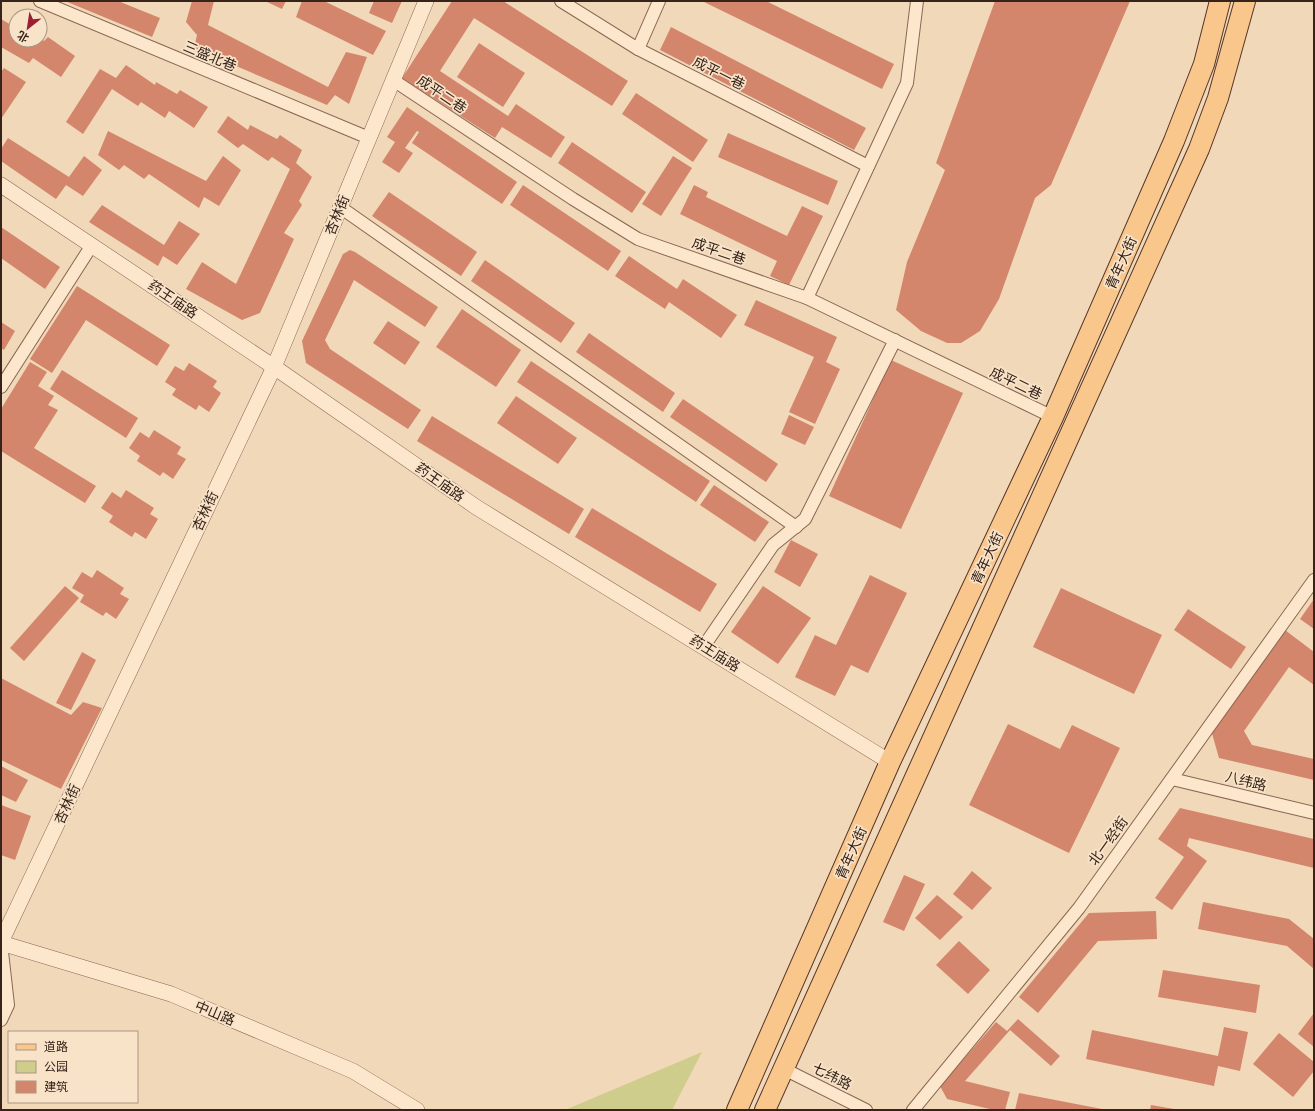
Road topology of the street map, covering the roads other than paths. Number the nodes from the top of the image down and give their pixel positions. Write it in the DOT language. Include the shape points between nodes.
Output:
graph roads {
  1 [pos="40,1"];
  2 [pos="426,1"];
  3 [pos="561,1"];
  4 [pos="659,1"];
  5 [pos="918,1"];
  6 [pos="1220,1"];
  7 [pos="1245,1"];
  8 [pos="638,49"];
  9 [pos="393,80"];
  10 [pos="369,138"];
  11 [pos="868,166"];
  12 [pos="1,184"];
  13 [pos="340,207"];
  14 [pos="92,245"];
  15 [pos="807,298"];
  16 [pos="895,340"];
  17 [pos="274,367"];
  18 [pos="1,387"];
  19 [pos="1053,418"];
  20 [pos="796,527"];
  21 [pos="1314,580"];
  22 [pos="704,646"];
  23 [pos="890,762"];
  24 [pos="1172,778"];
  25 [pos="1314,813"];
  26 [pos="1,943"];
  27 [pos="1,1020"];
  28 [pos="784,1069"];
  29 [pos="417,1110"];
  30 [pos="737,1110"];
  31 [pos="765,1110"];
  32 [pos="866,1110"];
  33 [pos="913,1110"];
  1 -- 10 [label="street, 三盛北巷"];
  2 -- 9 [label="street, 杏林街"];
  3 -- 8 [label="street, 成平一巷"];
  4 -- 8 [label="street"];
  5 -- 11 [label="street" via="907,84"];
  6 -- 19 [label="main road, 青年大街" via="1204,64 1174,141"];
  7 -- 28 [label="main road, 青年大街" via="1218,98 1199,149"];
  8 -- 11 [label="street, 成平一巷"];
  9 -- 10 [label="street, 杏林街"];
  9 -- 15 [label="street, 成平二巷" via="638,239"];
  10 -- 13 [label="street, 杏林街"];
  11 -- 15 [label="street"];
  12 -- 14 [label="street, 药王庙路"];
  13 -- 17 [label="street, 杏林街"];
  13 -- 20 [label="street"];
  14 -- 17 [label="street, 药王庙路"];
  14 -- 18 [label="street"];
  15 -- 16 [label="street, 成平二巷"];
  16 -- 19 [label="street, 成平二巷"];
  16 -- 20 [label="street" via="805,519"];
  17 -- 22 [label="street, 药王庙路" via="476,507"];
  17 -- 26 [label="street, 杏林街"];
  19 -- 23 [label="main road, 青年大街"];
  20 -- 22 [label="street" via="773,545"];
  21 -- 24 [label="street, 北一经街"];
  22 -- 23 [label="street, 药王庙路"];
  23 -- 30 [label="main road, 青年大街"];
  24 -- 25 [label="street, 八纬路"];
  24 -- 33 [label="street, 北一经街" via="1079,908"];
  26 -- 27 [label="street" via="8,1006"];
  26 -- 29 [label="street, 中山路" via="171,994 353,1071"];
  28 -- 31 [label="main road, 青年大街"];
  28 -- 32 [label="street, 七纬路"];
}
